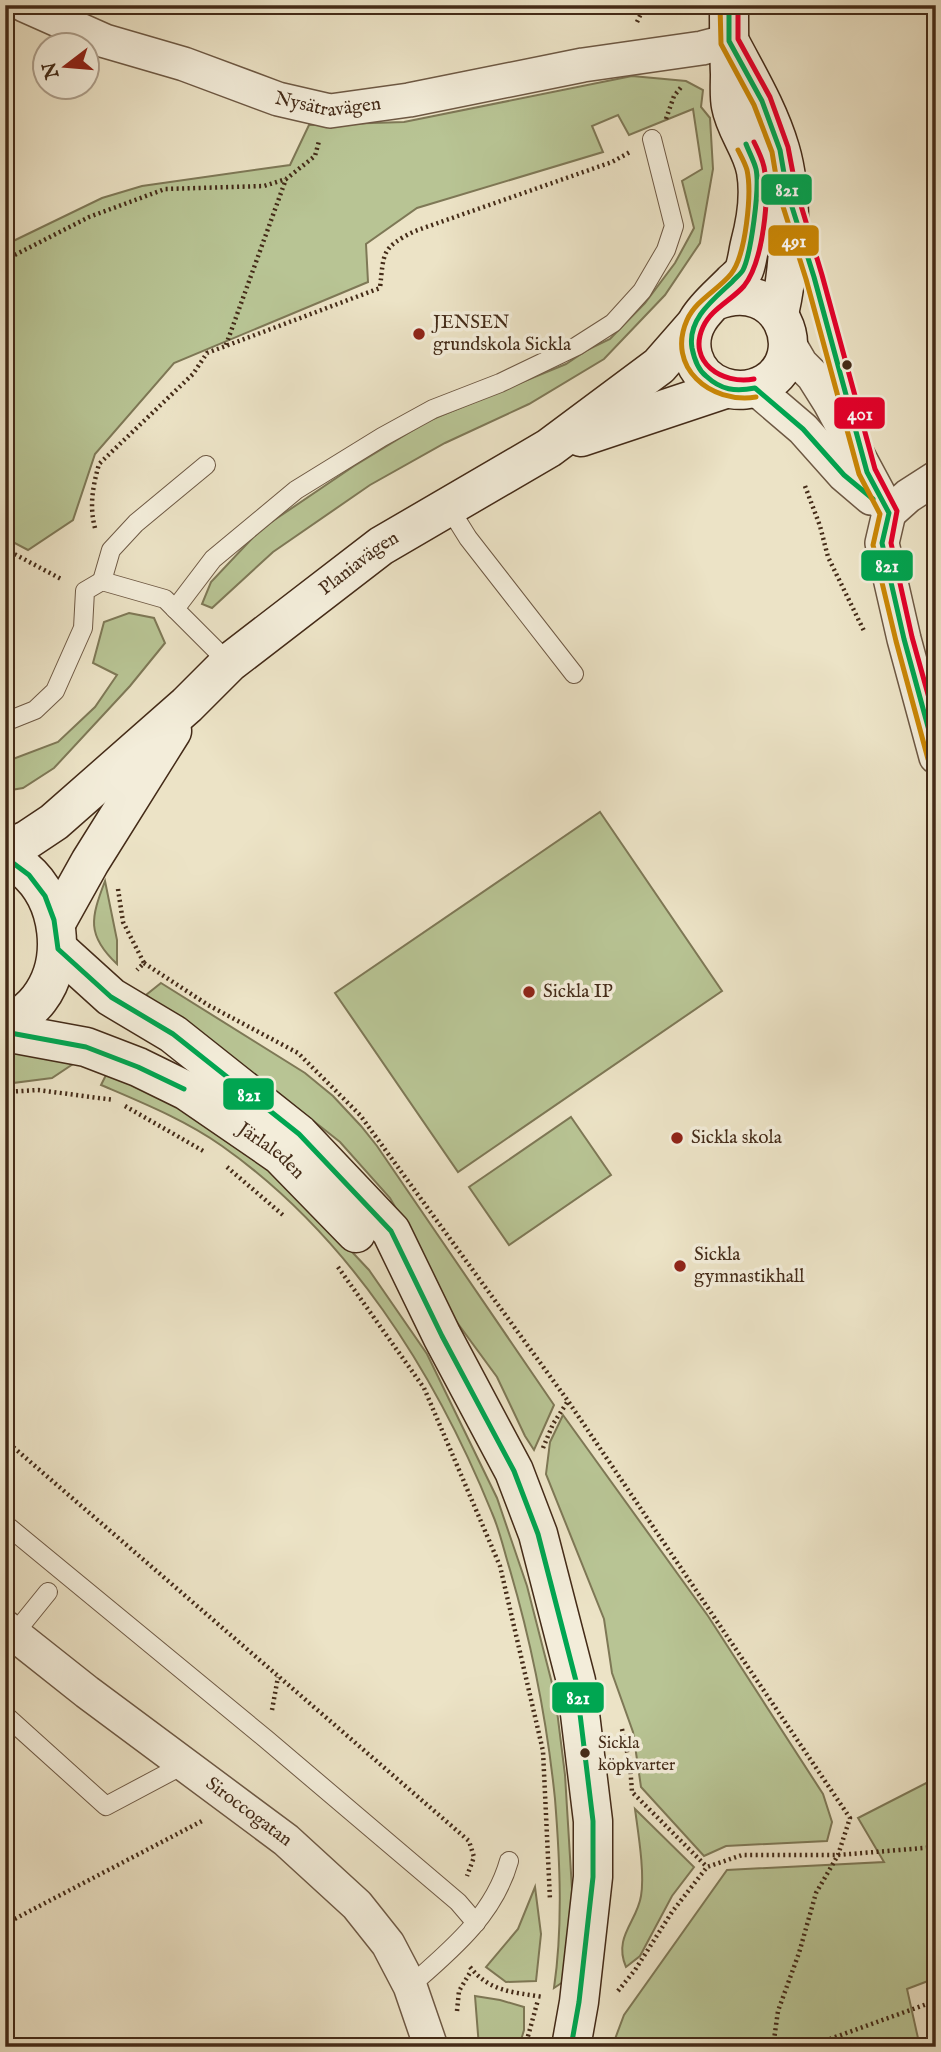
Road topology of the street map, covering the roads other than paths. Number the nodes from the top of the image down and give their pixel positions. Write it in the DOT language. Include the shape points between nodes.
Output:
graph roads {
  1 [pos="24,5"];
  2 [pos="723,31"];
  3 [pos="652,139"];
  4 [pos="787,191"];
  5 [pos="704,313"];
  6 [pos="783,327"];
  7 [pos="740,389"];
  8 [pos="550,448"];
  9 [pos="206,465"];
  10 [pos="867,472"];
  11 [pos="936,478"];
  12 [pos="448,506"];
  13 [pos="889,513"];
  14 [pos="102,581"];
  15 [pos="175,609"];
  16 [pos="229,663"];
  17 [pos="574,674"];
  18 [pos="187,705"];
  19 [pos="5,722"];
  20 [pos="936,757"];
  21 [pos="5,850"];
  22 [pos="5,857"];
  23 [pos="57,936"];
  24 [pos="5,1030"];
  25 [pos="442,1336"];
  26 [pos="5,1524"];
  27 [pos="48,1592"];
  28 [pos="10,1631"];
  29 [pos="5,1715"];
  30 [pos="185,1764"];
  31 [pos="509,1861"];
  32 [pos="477,1923"];
  33 [pos="410,1986"];
  34 [pos="431,2047"];
  35 [pos="571,2047"];
  1 -- 2 [label="street, Nysätravägen" via="105,41 278,99 330,111 583,65"];
  2 -- 4 [label="main road" via="762,101 780,150"];
  2 -- 5 [label="main road, Planiavägen" via="731,107 756,170 756,211 743,271"];
  3 -- 15 [label="lane" via="674,226 642,291 612,323 577,346 433,410 296,490 213,559"];
  4 -- 6 [label="main road"];
  4 -- 10 [label="lane"];
  5 -- 6 [label="main road" via="730,295 747,294 762,300"];
  5 -- 7 [label="main road" via="691,342 694,358 701,372"];
  5 -- 8 [label="main road, Planiavägen" via="659,366"];
  6 -- 7 [label="main road" via="784,362 778,373"];
  6 -- 10 [label="street"];
  7 -- 8 [label="main road, Planiavägen"];
  7 -- 13 [label="street" via="797,422 844,475"];
  8 -- 12 [label="main road, Planiavägen"];
  9 -- 14 [label="lane" via="111,550"];
  10 -- 13 [label="street"];
  11 -- 13 [label="street"];
  12 -- 16 [label="main road, Planiavägen" via="381,546"];
  12 -- 17 [label="lane"];
  13 -- 20 [label="street" via="882,543"];
  14 -- 15 [label="lane" via="165,599"];
  14 -- 19 [label="lane" via="85,591 83,628 55,691 34,710"];
  15 -- 16 [label="lane"];
  16 -- 18 [label="main road, Planiavägen"];
  18 -- 21 [label="main road, Planiavägen" via="54,822"];
  18 -- 23 [label="main road, Planiavägen" via="90,862"];
  22 -- 23 [label="main road" via="25,870 45,894"];
  23 -- 24 [label="main road, Planiavägen" via="52,975 40,999"];
  23 -- 25 [label="main road, Järlaleden" via="111,997 173,1034 299,1134 391,1231"];
  24 -- 25 [label="main road, Järlaleden" via="86,1047 138,1067 187,1091 280,1155 369,1245"];
  25 -- 35 [label="main road, Järlaleden" via="514,1471 538,1534 576,1681 593,1821 593,1877"];
  26 -- 32 [label="lane" via="266,1739"];
  27 -- 28 [label="lane"];
  28 -- 30 [label="street, Siroccogatan"];
  29 -- 30 [label="lane" via="106,1806"];
  30 -- 33 [label="street, Siroccogatan" via="286,1840 357,1905 388,1944"];
  31 -- 32 [label="lane" via="503,1881"];
  32 -- 33 [label="lane"];
  33 -- 34 [label="street, Siroccogatan"];
}
